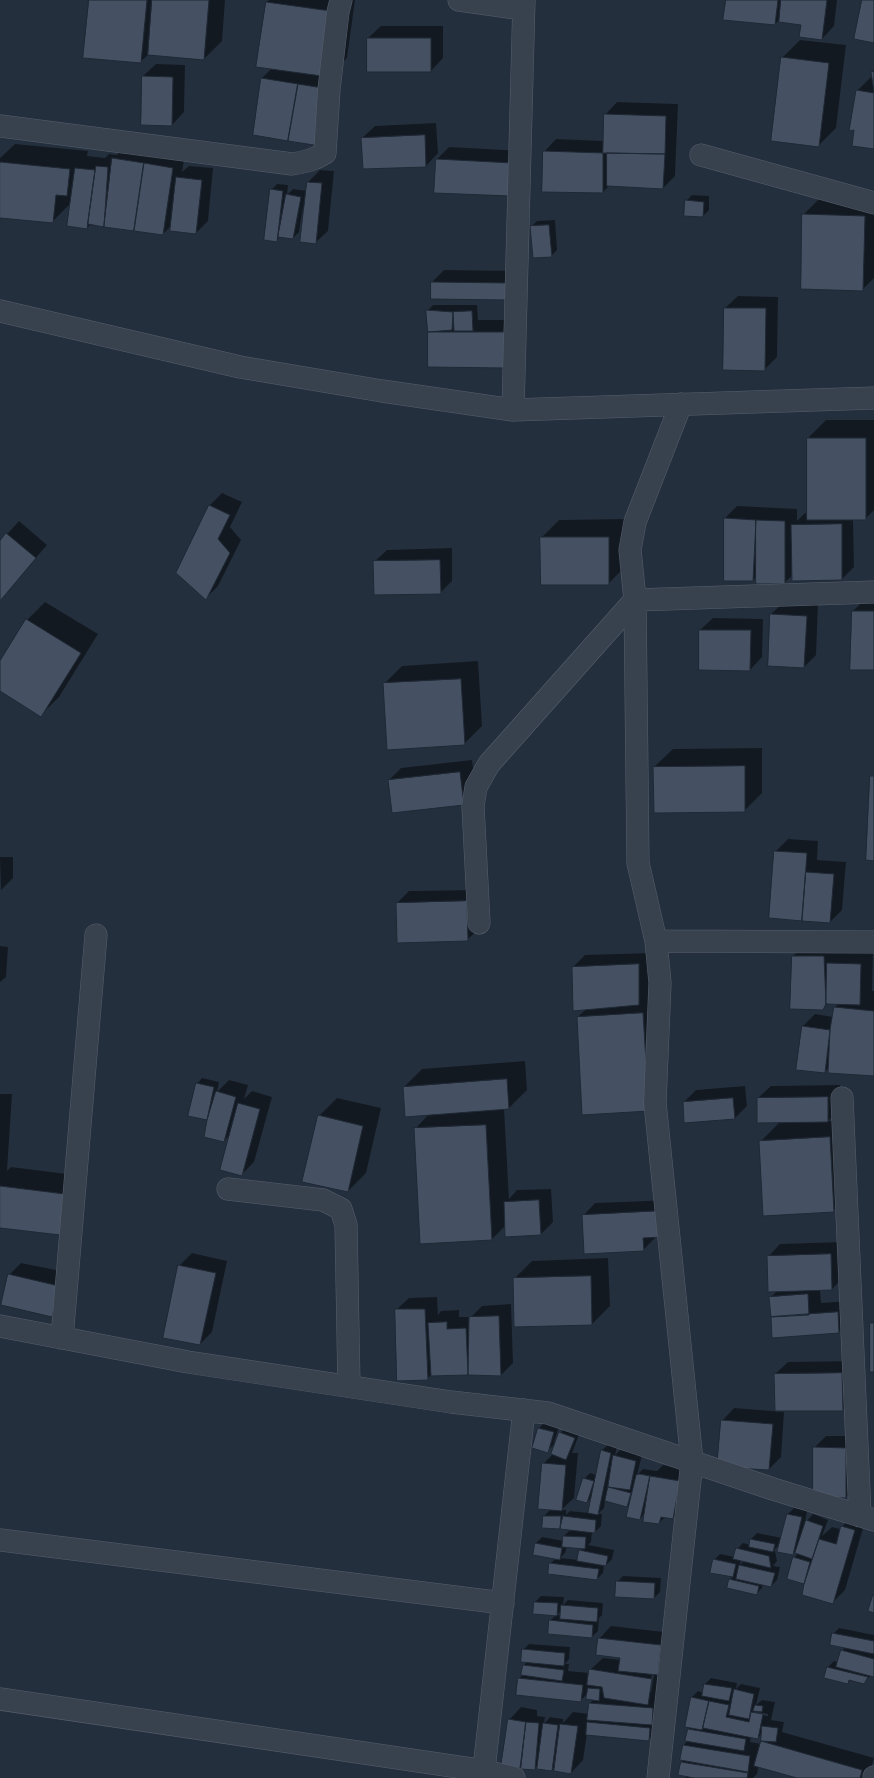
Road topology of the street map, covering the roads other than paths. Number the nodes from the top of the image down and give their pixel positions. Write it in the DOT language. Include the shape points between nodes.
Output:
graph roads {
  1 [pos="341,0"];
  2 [pos="459,0"];
  3 [pos="523,5"];
  4 [pos="0,126"];
  5 [pos="701,155"];
  6 [pos="874,203"];
  7 [pos="0,311"];
  8 [pos="874,398"];
  9 [pos="681,404"];
  10 [pos="513,410"];
  11 [pos="874,592"];
  12 [pos="635,600"];
  13 [pos="479,923"];
  14 [pos="96,935"];
  15 [pos="656,941"];
  16 [pos="874,942"];
  17 [pos="842,1098"];
  18 [pos="228,1189"];
  19 [pos="0,1326"];
  20 [pos="62,1338"];
  21 [pos="349,1386"];
  22 [pos="524,1410"];
  23 [pos="692,1461"];
  24 [pos="867,1518"];
  25 [pos="0,1540"];
  26 [pos="503,1603"];
  27 [pos="0,1699"];
  28 [pos="484,1774"];
  29 [pos="514,1778"];
  30 [pos="658,1778"];
  1 -- 4 [label="street" via="329,89 325,153 316,159 292,164"];
  2 -- 3 [label="street"];
  3 -- 10 [label="street"];
  5 -- 6 [label="street"];
  7 -- 10 [label="street" via="240,367"];
  8 -- 9 [label="street"];
  9 -- 10 [label="street"];
  9 -- 12 [label="street" via="631,535"];
  11 -- 12 [label="street"];
  12 -- 13 [label="street" via="482,774 472,806"];
  12 -- 15 [label="street" via="638,863"];
  14 -- 20 [label="street"];
  15 -- 16 [label="street"];
  15 -- 23 [label="street" via="660,983 655,1103"];
  17 -- 24 [label="street"];
  18 -- 21 [label="street" via="323,1200 341,1209 346,1225"];
  19 -- 20 [label="street"];
  20 -- 21 [label="street" via="188,1362"];
  21 -- 22 [label="street"];
  22 -- 23 [label="street" via="548,1413"];
  22 -- 26 [label="street"];
  23 -- 24 [label="street"];
  23 -- 30 [label="street"];
  25 -- 26 [label="street"];
  26 -- 28 [label="street"];
  27 -- 28 [label="street"];
  28 -- 29 [label="street"];
}
